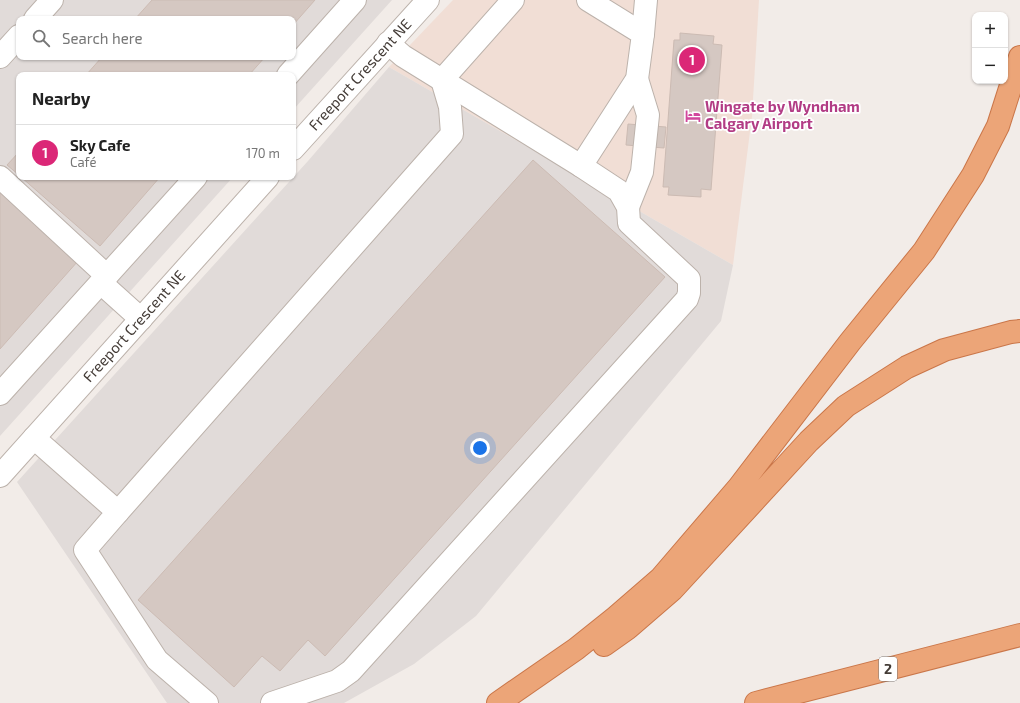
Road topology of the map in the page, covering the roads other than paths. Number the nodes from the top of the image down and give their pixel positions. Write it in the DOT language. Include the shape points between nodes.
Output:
graph roads {
  1 [pos="52,0"];
  2 [pos="356,0"];
  3 [pos="428,0"];
  4 [pos="513,0"];
  5 [pos="588,0"];
  6 [pos="646,0"];
  7 [pos="38,16"];
  8 [pos="643,34"];
  9 [pos="16,39"];
  10 [pos="388,43"];
  11 [pos="0,57"];
  12 [pos="1020,57"];
  13 [pos="291,72"];
  14 [pos="637,79"];
  15 [pos="442,80"];
  16 [pos="296,146"];
  17 [pos="581,166"];
  18 [pos="0,176"];
  19 [pos="193,180"];
  20 [pos="265,180"];
  21 [pos="628,207"];
  22 [pos="104,279"];
  23 [pos="141,319"];
  24 [pos="1020,331"];
  25 [pos="0,394"];
  26 [pos="34,438"];
  27 [pos="0,476"];
  28 [pos="118,512"];
  29 [pos="1020,635"];
  30 [pos="208,703"];
  31 [pos="272,703"];
  32 [pos="499,703"];
  33 [pos="756,703"];
  1 -- 7 [label="street"];
  2 -- 13 [label="street"];
  3 -- 10 [label="street, Freeport Crescent NE"];
  4 -- 15 [label="street"];
  5 -- 8 [label="street"];
  6 -- 8 [label="street"];
  8 -- 14 [label="street"];
  9 -- 11 [label="street"];
  10 -- 15 [label="street" via="402,56"];
  10 -- 16 [label="street, Freeport Crescent NE"];
  12 -- 32 [label="highway" via="998,126 973,175 924,251 739,486 661,578 576,650"];
  14 -- 17 [label="street"];
  14 -- 21 [label="street" via="648,115 642,172"];
  15 -- 17 [label="street"];
  15 -- 28 [label="street" via="450,107 452,134"];
  17 -- 21 [label="street" via="619,191"];
  18 -- 22 [label="street"];
  19 -- 22 [label="street"];
  20 -- 23 [label="street, Freeport Crescent NE"];
  21 -- 31 [label="street" via="628,223 689,279 689,293 683,305 351,671 337,680"];
  22 -- 23 [label="street"];
  22 -- 25 [label="street"];
  23 -- 26 [label="street, Freeport Crescent NE"];
  24 -- 32 [label="highway" via="944,350 907,367 846,406 809,441 672,590 628,628 584,659"];
  26 -- 27 [label="street, Freeport Crescent NE"];
  26 -- 28 [label="street"];
  28 -- 30 [label="street" via="84,550 157,660"];
  29 -- 33 [label="highway, 2"];
}
